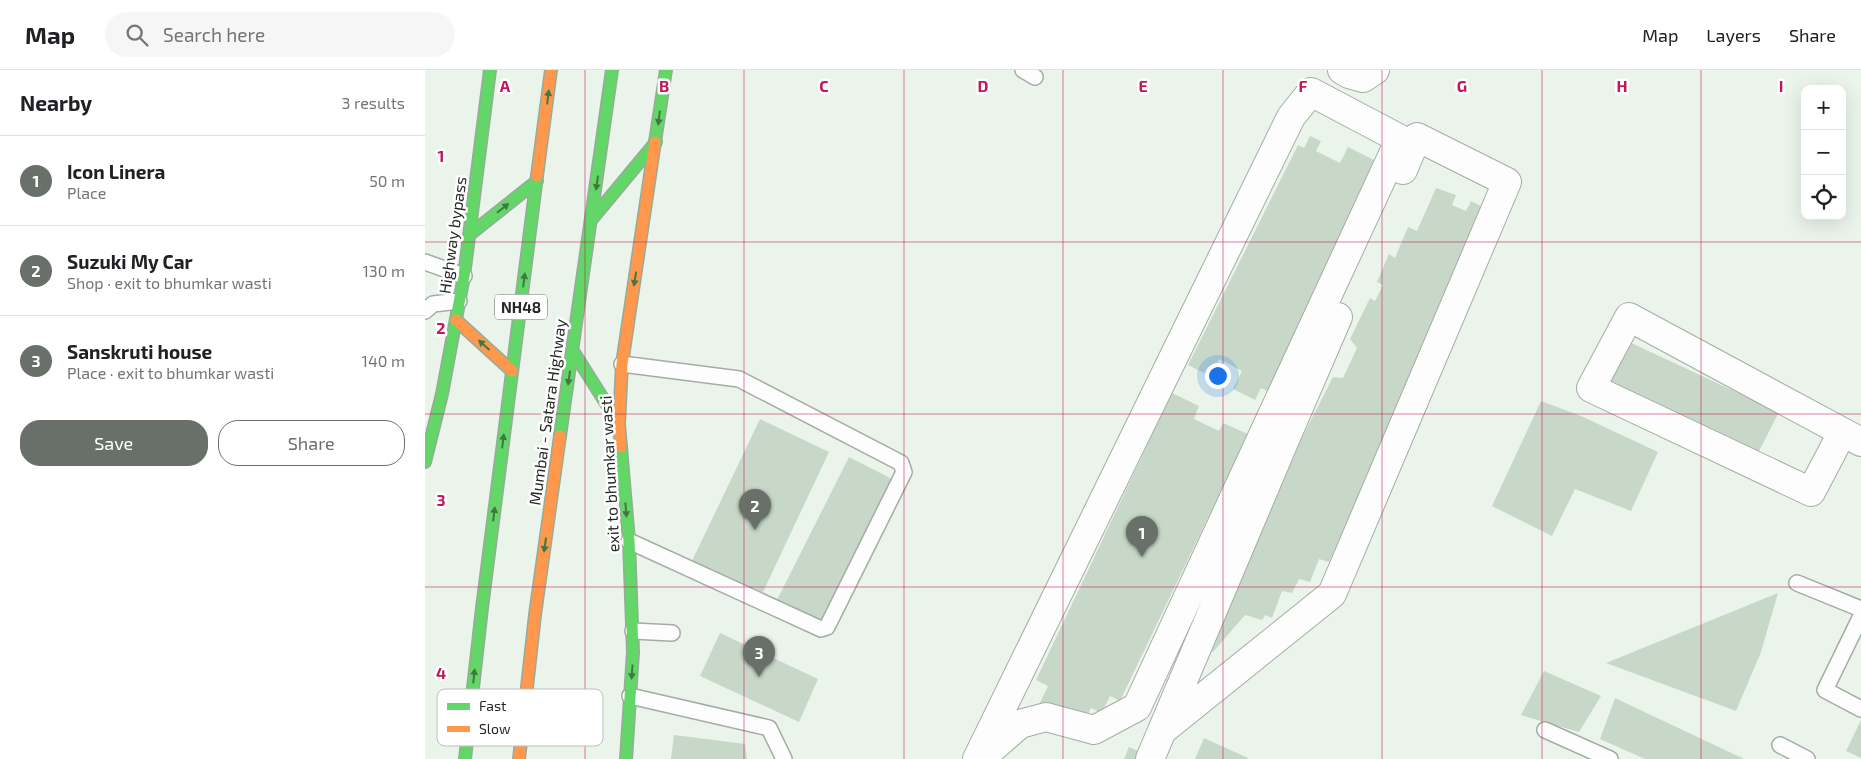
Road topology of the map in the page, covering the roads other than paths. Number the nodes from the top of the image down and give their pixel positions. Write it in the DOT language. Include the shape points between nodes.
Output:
graph roads {
  1 [pos="490,70"];
  2 [pos="551,70"];
  3 [pos="612,70"];
  4 [pos="666,70"];
  5 [pos="1342,70"];
  6 [pos="1375,70"];
  7 [pos="656,142"];
  8 [pos="537,181"];
  9 [pos="591,220"];
  10 [pos="469,235"];
  11 [pos="425,262"];
  12 [pos="464,276"];
  13 [pos="459,301"];
  14 [pos="425,311"];
  15 [pos="456,320"];
  16 [pos="573,351"];
  17 [pos="622,364"];
  18 [pos="512,371"];
  19 [pos="619,424"];
  20 [pos="1852,438"];
  21 [pos="425,462"];
  22 [pos="629,540"];
  23 [pos="1797,583"];
  24 [pos="1861,609"];
  25 [pos="1861,616"];
  26 [pos="633,631"];
  27 [pos="672,633"];
  28 [pos="473,689"];
  29 [pos="527,689"];
  30 [pos="630,696"];
  31 [pos="1861,709"];
  32 [pos="1164,728"];
  33 [pos="1545,730"];
  34 [pos="1780,745"];
  35 [pos="466,746"];
  36 [pos="520,746"];
  37 [pos="465,759"];
  38 [pos="519,759"];
  39 [pos="626,759"];
  40 [pos="785,759"];
  41 [pos="978,759"];
  42 [pos="1150,759"];
  43 [pos="1610,759"];
  44 [pos="1807,759"];
  1 -- 10 [label="main road, Highway bypass"];
  8 -- 2 [label="main road, NH48, one-way"];
  3 -- 9 [label="main road, Mumbai - Satara Highway, one-way"];
  4 -- 7 [label="main road, exit to bhumkar wasti, one-way"];
  5 -- 6 [label="street" via="1363,78"];
  7 -- 9 [label="main road"];
  7 -- 17 [label="main road, exit to bhumkar wasti, one-way"];
  10 -- 8 [label="main road, one-way"];
  18 -- 8 [label="main road, NH48, one-way"];
  9 -- 16 [label="main road, Mumbai - Satara Highway"];
  10 -- 12 [label="main road, Highway bypass"];
  11 -- 12 [label="lane"];
  12 -- 13 [label="main road, Highway bypass"];
  13 -- 14 [label="lane" via="433,304"];
  13 -- 15 [label="main road, Highway bypass"];
  18 -- 15 [label="main road, one-way"];
  15 -- 21 [label="main road, Highway bypass"];
  16 -- 19 [label="main road"];
  16 -- 29 [label="main road, Mumbai - Satara Highway, one-way"];
  17 -- 19 [label="main road, exit to bhumkar wasti"];
  17 -- 22 [label="lane" via="739,379 901,463 904,472 827,627 821,629"];
  28 -- 18 [label="main road, NH48, one-way"];
  19 -- 22 [label="main road, exit to bhumkar wasti, one-way"];
  20 -- 20 [label="street" via="1629,317 1591,388 1811,492"];
  22 -- 26 [label="main road, exit to bhumkar wasti"];
  23 -- 24 [label="lane"];
  25 -- 31 [label="lane" via="1825,690"];
  26 -- 27 [label="lane"];
  26 -- 30 [label="main road, exit to bhumkar wasti, one-way"];
  30 -- 39 [label="main road, exit to bhumkar wasti"];
  30 -- 40 [label="lane" via="769,728"];
  32 -- 32 [label="street" via="1332,594 1507,182 1417,137 1283,442"];
  32 -- 42 [label="street"];
  33 -- 43 [label="lane"];
  34 -- 44 [label="lane"];
  37 -- 35 [label="main road, NH48, one-way"];
  36 -- 38 [label="main road, Mumbai - Satara Highway, one-way"];
  41 -- 41 [label="street" via="1020,724 1046,717 1094,730 1137,707 1400,139 1311,92 1291,117"];
}
